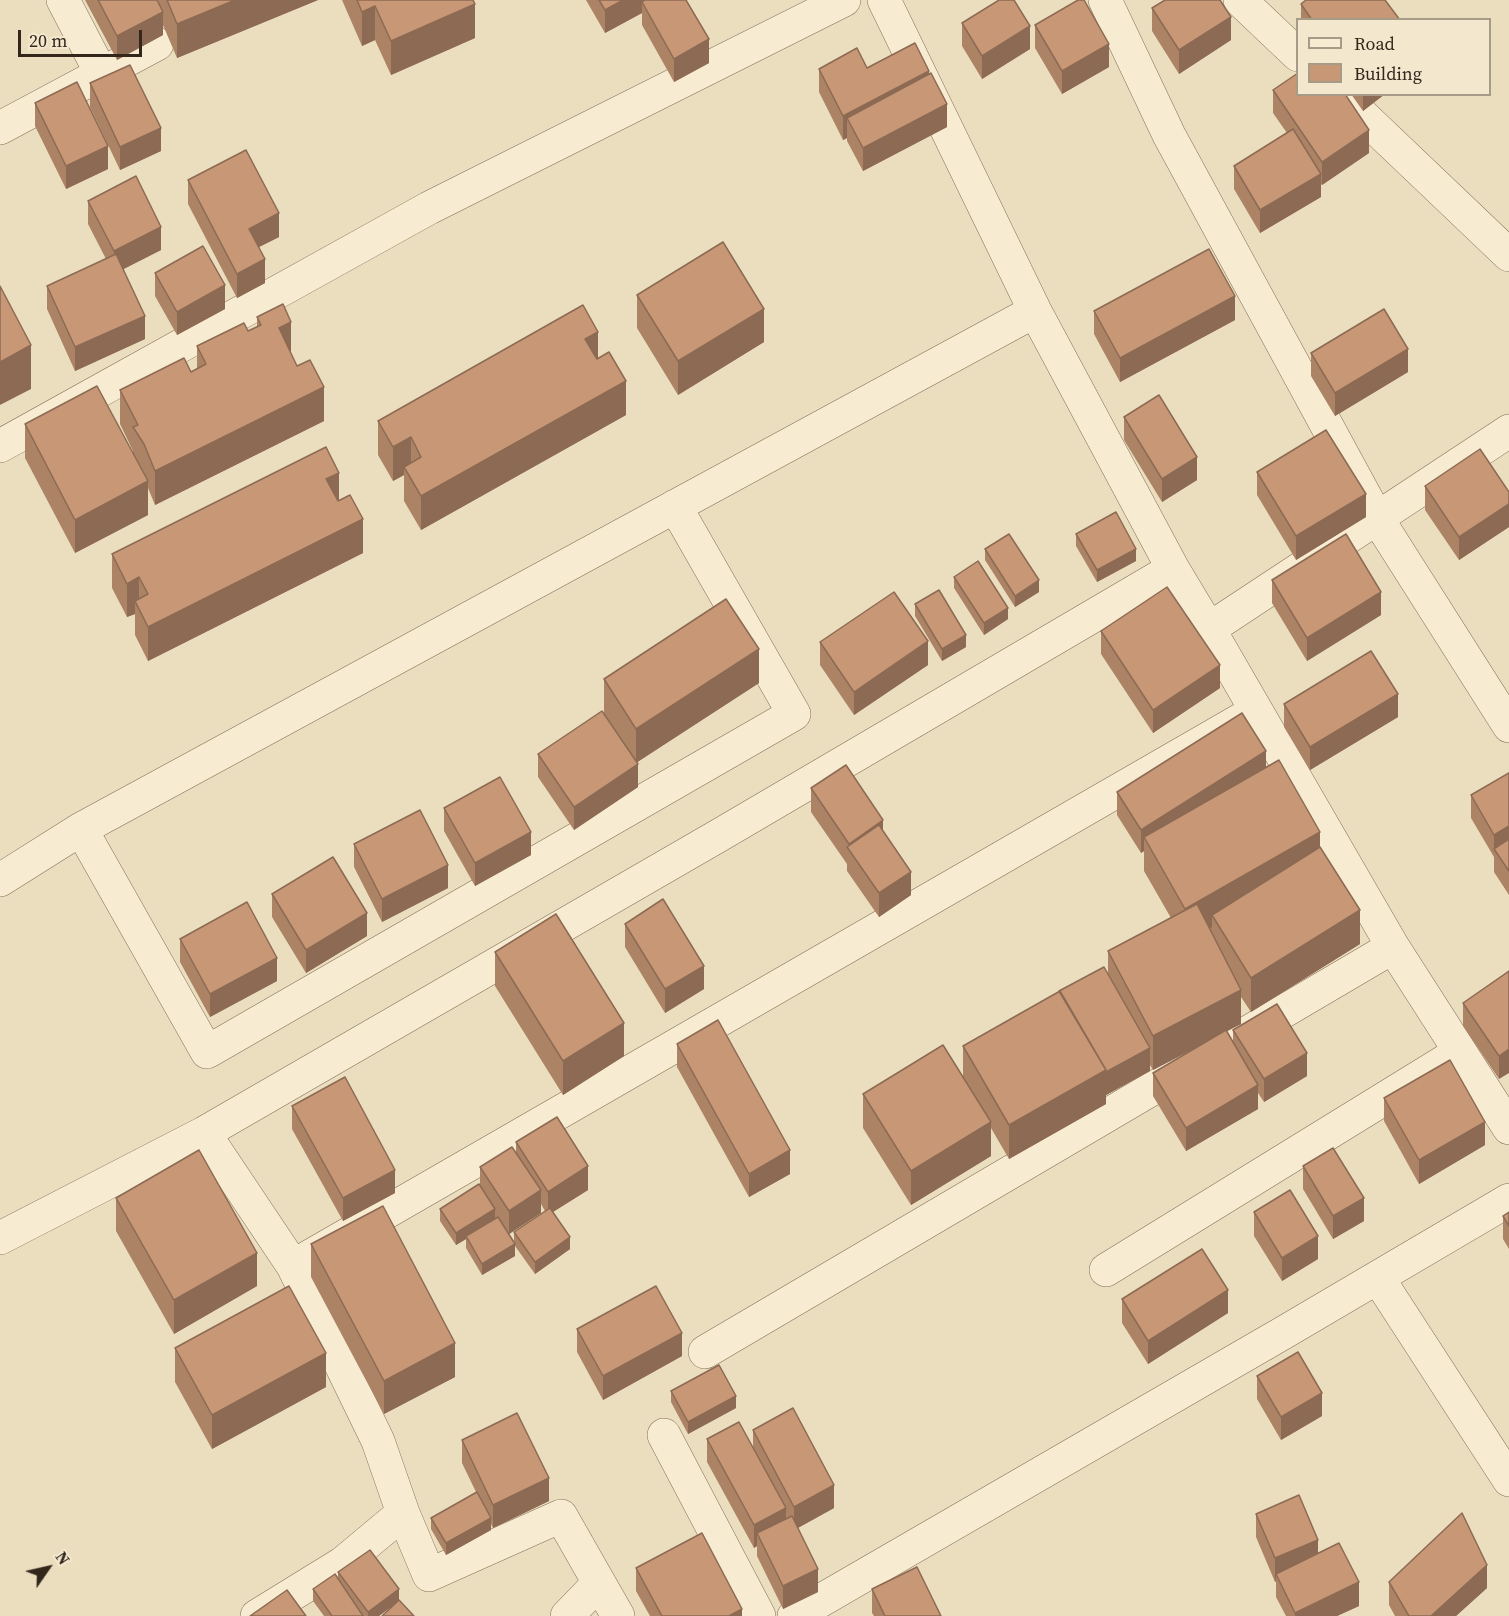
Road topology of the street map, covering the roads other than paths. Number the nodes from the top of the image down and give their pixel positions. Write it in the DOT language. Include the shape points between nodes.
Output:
graph roads {
  1 [pos="63,0"];
  2 [pos="844,0"];
  3 [pos="884,0"];
  4 [pos="1105,0"];
  5 [pos="1240,0"];
  6 [pos="157,44"];
  7 [pos="1296,52"];
  8 [pos="101,73"];
  9 [pos="1342,96"];
  10 [pos="0,128"];
  11 [pos="1509,255"];
  12 [pos="1035,311"];
  13 [pos="1509,431"];
  14 [pos="0,446"];
  15 [pos="675,506"];
  16 [pos="1377,518"];
  17 [pos="1173,569"];
  18 [pos="1209,629"];
  19 [pos="1256,711"];
  20 [pos="1509,726"];
  21 [pos="81,829"];
  22 [pos="0,880"];
  23 [pos="1393,947"];
  24 [pos="1460,1052"];
  25 [pos="1509,1128"];
  26 [pos="204,1133"];
  27 [pos="1509,1200"];
  28 [pos="0,1238"];
  29 [pos="293,1266"];
  30 [pos="1106,1270"];
  31 [pos="1378,1278"];
  32 [pos="705,1352"];
  33 [pos="664,1435"];
  34 [pos="1509,1480"];
  35 [pos="403,1513"];
  36 [pos="599,1583"];
  37 [pos="257,1616"];
  38 [pos="567,1616"];
  39 [pos="618,1616"];
  40 [pos="759,1616"];
  41 [pos="794,1616"];
  1 -- 8 [label="street"];
  2 -- 14 [label="street" via="429,207"];
  3 -- 12 [label="street"];
  4 -- 16 [label="street" via="1169,135"];
  5 -- 7 [label="street"];
  6 -- 8 [label="street"];
  8 -- 10 [label="street"];
  9 -- 11 [label="street"];
  12 -- 15 [label="street"];
  12 -- 17 [label="street"];
  13 -- 16 [label="street"];
  15 -- 21 [label="street"];
  15 -- 21 [label="street" via="794,714 207,1052"];
  16 -- 18 [label="street"];
  16 -- 20 [label="street"];
  17 -- 18 [label="street"];
  17 -- 26 [label="street"];
  18 -- 19 [label="street"];
  19 -- 23 [label="street"];
  19 -- 29 [label="street"];
  21 -- 22 [label="street"];
  23 -- 24 [label="street"];
  23 -- 32 [label="street"];
  24 -- 25 [label="street"];
  24 -- 30 [label="street"];
  26 -- 28 [label="street"];
  26 -- 29 [label="street"];
  27 -- 31 [label="street"];
  29 -- 35 [label="street" via="378,1442"];
  31 -- 34 [label="street"];
  31 -- 41 [label="street"];
  33 -- 40 [label="street"];
  35 -- 36 [label="street" via="429,1575 561,1516"];
  35 -- 37 [label="street" via="343,1563"];
  36 -- 38 [label="street"];
  36 -- 39 [label="street"];
}
